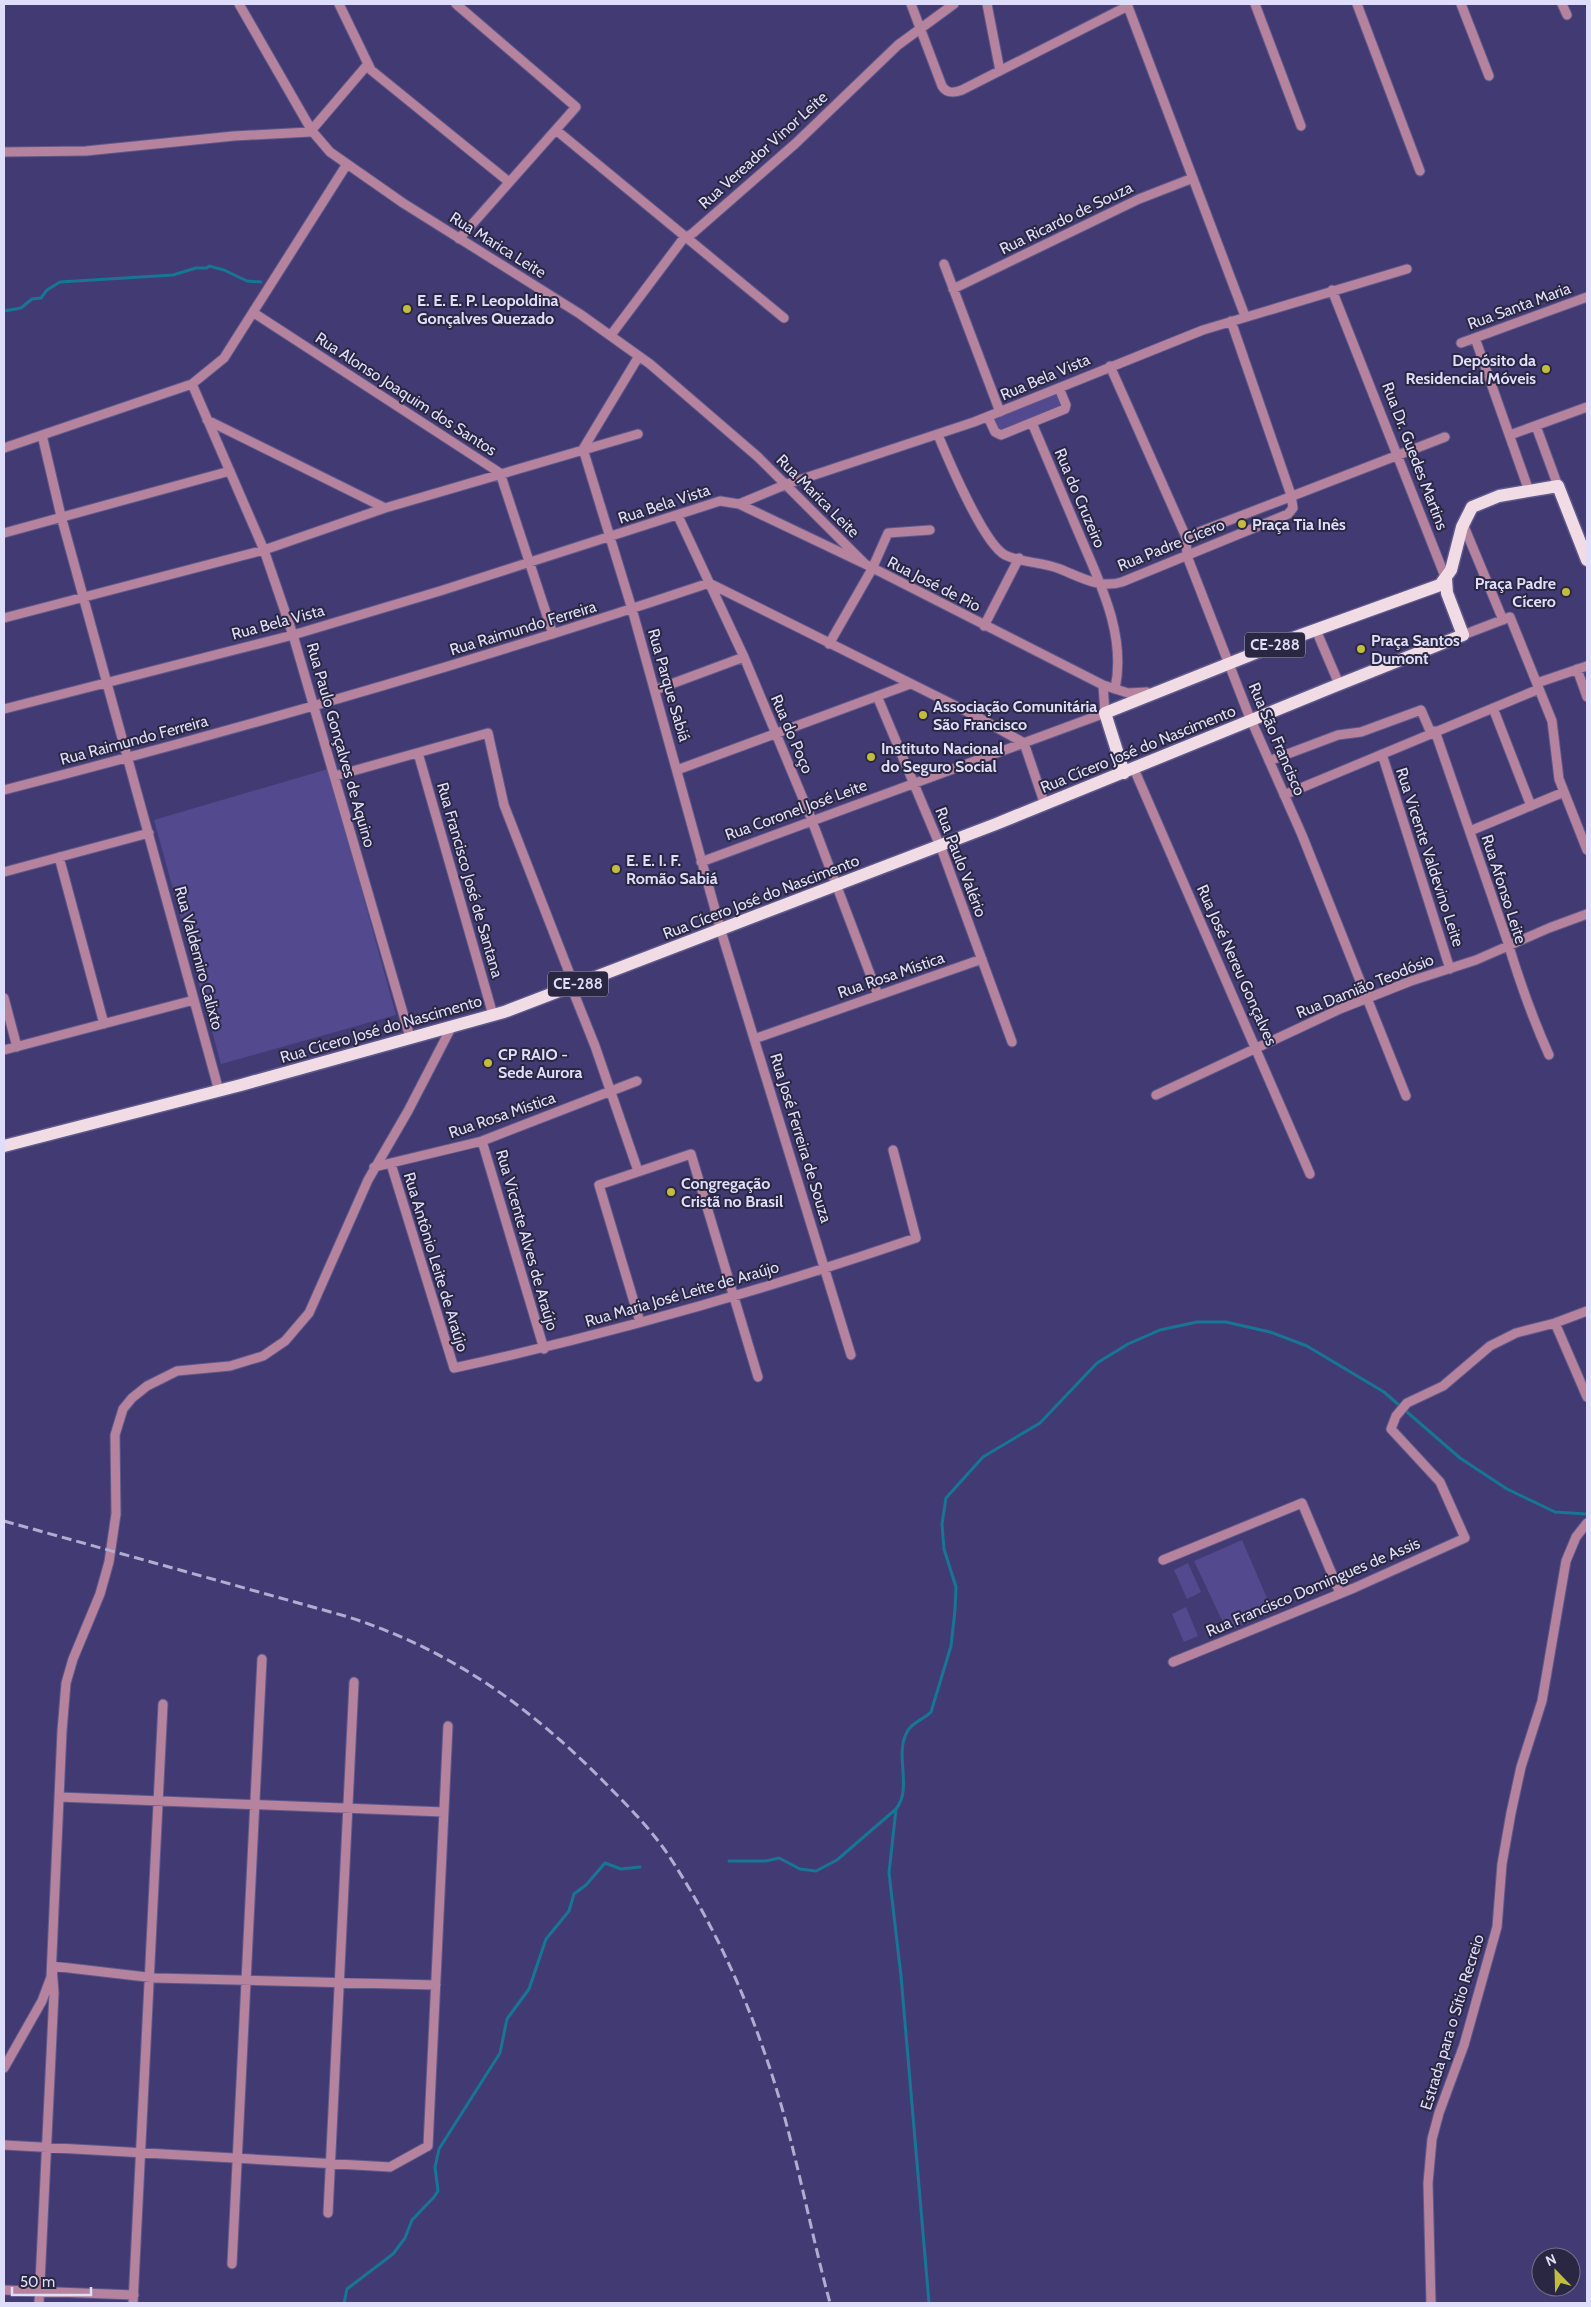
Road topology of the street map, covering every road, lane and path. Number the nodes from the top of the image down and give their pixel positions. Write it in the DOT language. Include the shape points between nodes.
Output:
graph roads {
  1 [pos="240,4"];
  2 [pos="338,4"];
  3 [pos="456,4"];
  4 [pos="911,4"];
  5 [pos="954,4"];
  6 [pos="987,4"];
  7 [pos="1255,4"];
  8 [pos="1357,4"];
  9 [pos="1460,4"];
  10 [pos="1562,4"];
  11 [pos="1128,5"];
  12 [pos="1567,15"];
  13 [pos="921,28"];
  14 [pos="368,67"];
  15 [pos="1000,71"];
  16 [pos="1488,76"];
  17 [pos="1301,126"];
  18 [pos="556,130"];
  19 [pos="311,131"];
  20 [pos="300,132"];
  21 [pos="4,152"];
  22 [pos="330,152"];
  23 [pos="347,164"];
  24 [pos="1420,171"];
  25 [pos="1193,178"];
  26 [pos="509,182"];
  27 [pos="688,236"];
  28 [pos="459,238"];
  29 [pos="944,264"];
  30 [pos="1407,268"];
  31 [pos="953,289"];
  32 [pos="1332,290"];
  33 [pos="1587,297"];
  34 [pos="254,313"];
  35 [pos="1245,316"];
  36 [pos="784,318"];
  37 [pos="1231,320"];
  38 [pos="611,335"];
  39 [pos="1475,338"];
  40 [pos="1461,343"];
  41 [pos="639,356"];
  42 [pos="1110,366"];
  43 [pos="192,384"];
  44 [pos="1059,388"];
  45 [pos="1587,407"];
  46 [pos="1000,412"];
  47 [pos="988,417"];
  48 [pos="207,420"];
  49 [pos="1032,423"];
  50 [pos="1536,426"];
  51 [pos="638,434"];
  52 [pos="42,435"];
  53 [pos="938,435"];
  54 [pos="1510,435"];
  55 [pos="1445,437"];
  56 [pos="4,448"];
  57 [pos="583,449"];
  58 [pos="1399,457"];
  59 [pos="230,471"];
  60 [pos="500,473"];
  61 [pos="786,484"];
  62 [pos="1558,486"];
  63 [pos="1529,491"];
  64 [pos="1291,495"];
  65 [pos="739,504"];
  66 [pos="385,508"];
  67 [pos="61,516"];
  68 [pos="678,516"];
  69 [pos="1463,524"];
  70 [pos="930,530"];
  71 [pos="4,532"];
  72 [pos="1186,537"];
  73 [pos="609,538"];
  74 [pos="264,550"];
  75 [pos="1187,556"];
  76 [pos="1019,558"];
  77 [pos="1587,559"];
  78 [pos="531,562"];
  79 [pos="868,567"];
  80 [pos="1446,579"];
  81 [pos="709,584"];
  82 [pos="1101,584"];
  83 [pos="85,598"];
  84 [pos="632,609"];
  85 [pos="4,618"];
  86 [pos="1507,618"];
  87 [pos="984,626"];
  88 [pos="1316,630"];
  89 [pos="553,634"];
  90 [pos="293,635"];
  91 [pos="1463,635"];
  92 [pos="829,644"];
  93 [pos="744,657"];
  94 [pos="1229,664"];
  95 [pos="1587,666"];
  96 [pos="1577,669"];
  97 [pos="107,681"];
  98 [pos="1182,683"];
  99 [pos="910,684"];
  100 [pos="1339,684"];
  101 [pos="1103,685"];
  102 [pos="1538,686"];
  103 [pos="1115,689"];
  104 [pos="654,690"];
  105 [pos="877,696"];
  106 [pos="1587,697"];
  107 [pos="314,706"];
  108 [pos="4,708"];
  109 [pos="1493,708"];
  110 [pos="1106,713"];
  111 [pos="1251,721"];
  112 [pos="1433,732"];
  113 [pos="775,733"];
  114 [pos="1024,743"];
  115 [pos="418,752"];
  116 [pos="1382,754"];
  117 [pos="128,758"];
  118 [pos="1269,761"];
  119 [pos="677,770"];
  120 [pos="1129,771"];
  121 [pos="335,776"];
  122 [pos="914,783"];
  123 [pos="4,790"];
  124 [pos="1564,792"];
  125 [pos="1284,795"];
  126 [pos="1045,805"];
  127 [pos="1531,806"];
  128 [pos="812,821"];
  129 [pos="1470,831"];
  130 [pos="149,833"];
  131 [pos="940,846"];
  132 [pos="1587,850"];
  133 [pos="59,857"];
  134 [pos="701,862"];
  135 [pos="4,872"];
  136 [pos="837,886"];
  137 [pos="1587,914"];
  138 [pos="721,931"];
  139 [pos="1508,946"];
  140 [pos="982,959"];
  141 [pos="1450,969"];
  142 [pos="573,986"];
  143 [pos="878,995"];
  144 [pos="4,998"];
  145 [pos="1368,998"];
  146 [pos="194,1000"];
  147 [pos="493,1015"];
  148 [pos="104,1024"];
  149 [pos="452,1026"];
  150 [pos="410,1037"];
  151 [pos="754,1039"];
  152 [pos="1012,1042"];
  153 [pos="17,1047"];
  154 [pos="1256,1048"];
  155 [pos="4,1050"];
  156 [pos="1549,1055"];
  157 [pos="637,1081"];
  158 [pos="220,1091"];
  159 [pos="611,1092"];
  160 [pos="1156,1095"];
  161 [pos="1406,1096"];
  162 [pos="482,1141"];
  163 [pos="4,1146"];
  164 [pos="893,1150"];
  165 [pos="391,1164"];
  166 [pos="374,1167"];
  167 [pos="638,1171"];
  168 [pos="1310,1174"];
  169 [pos="826,1269"];
  170 [pos="734,1297"];
  171 [pos="1587,1311"];
  172 [pos="640,1322"];
  173 [pos="1555,1323"];
  174 [pos="544,1348"];
  175 [pos="851,1355"];
  176 [pos="454,1368"];
  177 [pos="758,1377"];
  178 [pos="1587,1397"];
  179 [pos="1587,1523"];
  180 [pos="1163,1560"];
  181 [pos="1340,1593"];
  182 [pos="262,1659"];
  183 [pos="1173,1662"];
  184 [pos="354,1682"];
  185 [pos="163,1704"];
  186 [pos="448,1726"];
  187 [pos="59,1797"];
  188 [pos="158,1800"];
  189 [pos="255,1804"];
  190 [pos="348,1808"];
  191 [pos="444,1812"];
  192 [pos="52,1966"];
  193 [pos="149,1977"];
  194 [pos="246,1981"];
  195 [pos="339,1983"];
  196 [pos="436,1985"];
  197 [pos="4,2068"];
  198 [pos="4,2145"];
  199 [pos="47,2148"];
  200 [pos="141,2153"];
  201 [pos="238,2158"];
  202 [pos="330,2163"];
  203 [pos="328,2213"];
  204 [pos="232,2264"];
  205 [pos="4,2290"];
  206 [pos="40,2291"];
  207 [pos="133,2299"];
  208 [pos="39,2303"];
  209 [pos="1432,2303"];
  1 -- 19 [label="street, Rua Marica Leite"];
  2 -- 14 [label="street"];
  3 -- 18 [label="street" via="576,107"];
  4 -- 13 [label="street"];
  5 -- 13 [label="street, Rua Vereador Vinor Leite"];
  6 -- 15 [label="street"];
  7 -- 17 [label="street"];
  8 -- 24 [label="street"];
  9 -- 16 [label="street"];
  10 -- 12 [label="street"];
  11 -- 15 [label="street"];
  11 -- 25 [label="street"];
  13 -- 15 [label="street" via="946,90 962,90"];
  13 -- 27 [label="street, Rua Vereador Vinor Leite" via="898,45 796,143"];
  14 -- 19 [label="street"];
  14 -- 26 [label="street"];
  18 -- 26 [label="street"];
  18 -- 27 [label="street"];
  19 -- 20 [label="street"];
  19 -- 22 [label="street, Rua Marica Leite"];
  20 -- 21 [label="street" via="86,151"];
  20 -- 22 [label="street"];
  22 -- 23 [label="street, Rua Marica Leite"];
  23 -- 28 [label="street, Rua Marica Leite"];
  23 -- 34 [label="street"];
  25 -- 31 [label="street, Rua Ricardo de Souza" via="1139,199"];
  25 -- 35 [label="street"];
  26 -- 28 [label="street"];
  27 -- 36 [label="street"];
  27 -- 38 [label="street, Rua Vereador Vinor Leite" via="682,239"];
  28 -- 38 [label="street, Rua Marica Leite"];
  29 -- 31 [label="street"];
  30 -- 32 [label="street, Rua Bela Vista"];
  31 -- 46 [label="street"];
  32 -- 35 [label="street, Rua Bela Vista"];
  32 -- 58 [label="street, Rua Dr. Guedes Martins"];
  33 -- 39 [label="street, Rua Santa Maria"];
  34 -- 43 [label="street" via="224,358"];
  34 -- 60 [label="street, Rua Alonso Joaquim dos Santos"];
  35 -- 37 [label="street, Rua Bela Vista"];
  37 -- 42 [label="street, Rua Bela Vista"];
  37 -- 64 [label="street"];
  38 -- 41 [label="street, Rua Marica Leite"];
  39 -- 40 [label="street, Rua Santa Maria"];
  39 -- 54 [label="street"];
  41 -- 57 [label="street"];
  41 -- 61 [label="street, Rua Marica Leite" via="718,421"];
  42 -- 44 [label="street, Rua Bela Vista"];
  42 -- 72 [label="street, Rua São Francisco"];
  43 -- 48 [label="street, Rua Paulo Gonçalves de Aquino"];
  43 -- 52 [label="street"];
  44 -- 46 [label="street, Rua Bela Vista"];
  44 -- 49 [label="street" via="1065,408"];
  45 -- 50 [label="street"];
  46 -- 47 [label="street, Rua Bela Vista"];
  47 -- 49 [label="street" via="995,432 1001,435"];
  47 -- 53 [label="street, Rua Bela Vista"];
  48 -- 59 [label="street, Rua Paulo Gonçalves de Aquino"];
  48 -- 66 [label="street"];
  49 -- 82 [label="street, Rua do Cruzeiro"];
  50 -- 54 [label="street"];
  50 -- 62 [label="street"];
  51 -- 57 [label="street"];
  52 -- 56 [label="street"];
  52 -- 67 [label="street, Rua Valdemiro Calixto"];
  53 -- 61 [label="street, Rua Bela Vista"];
  53 -- 76 [label="street" via="952,469 992,541 1002,553"];
  54 -- 63 [label="street"];
  55 -- 58 [label="street, Rua Padre Cícero"];
  57 -- 60 [label="street"];
  57 -- 73 [label="street, Rua Parque Sabiá"];
  58 -- 64 [label="street, Rua Padre Cícero"];
  58 -- 80 [label="street, Rua Dr. Guedes Martins"];
  59 -- 67 [label="street"];
  59 -- 74 [label="street, Rua Paulo Gonçalves de Aquino"];
  60 -- 66 [label="street"];
  60 -- 78 [label="street, Rua Alonso Joaquim dos Santos"];
  61 -- 65 [label="street, Rua Bela Vista"];
  61 -- 79 [label="street, Rua Marica Leite"];
  62 -- 63 [label="main road"];
  62 -- 77 [label="main road"];
  63 -- 69 [label="main road" via="1476,504 1468,511"];
  64 -- 72 [label="street, Rua Padre Cícero"];
  64 -- 75 [label="street, Rua Padre Cícero" via="1293,508 1288,514"];
  65 -- 68 [label="street, Rua Bela Vista" via="720,501"];
  65 -- 79 [label="street, Rua José de Pio"];
  66 -- 74 [label="street"];
  67 -- 71 [label="street"];
  67 -- 83 [label="street, Rua Valdemiro Calixto"];
  68 -- 73 [label="street, Rua Bela Vista"];
  68 -- 81 [label="street, Rua do Poço"];
  69 -- 80 [label="main road"];
  69 -- 86 [label="street"];
  70 -- 79 [label="street" via="888,533"];
  72 -- 75 [label="street, Rua São Francisco"];
  73 -- 78 [label="street, Rua Bela Vista"];
  73 -- 84 [label="street, Rua Parque Sabiá"];
  74 -- 83 [label="street"];
  74 -- 90 [label="street, Rua Paulo Gonçalves de Aquino"];
  75 -- 82 [label="street, Rua Padre Cícero" via="1122,582"];
  75 -- 94 [label="street, Rua São Francisco"];
  76 -- 82 [label="street"];
  76 -- 87 [label="street"];
  78 -- 89 [label="street, Rua Alonso Joaquim dos Santos"];
  78 -- 90 [label="street, Rua Bela Vista"];
  79 -- 87 [label="street, Rua José de Pio"];
  79 -- 92 [label="street"];
  80 -- 88 [label="main road, Rua Coronel José Leite / CE-288" via="1434,588"];
  80 -- 91 [label="main road, Rua Dr. Guedes Martins" via="1447,593"];
  81 -- 84 [label="street, Rua Raimundo Ferreira"];
  81 -- 92 [label="street"];
  81 -- 93 [label="street, Rua do Poço"];
  82 -- 103 [label="street" via="1118,650"];
  83 -- 85 [label="street"];
  83 -- 97 [label="street, Rua Valdemiro Calixto"];
  84 -- 89 [label="street, Rua Raimundo Ferreira"];
  84 -- 104 [label="street, Rua Parque Sabiá"];
  86 -- 91 [label="street, Rua Cícero José do Nascimento"];
  86 -- 102 [label="street"];
  87 -- 101 [label="street, Rua José de Pio"];
  88 -- 94 [label="main road, Rua Coronel José Leite / CE-288"];
  88 -- 100 [label="street"];
  89 -- 107 [label="street, Rua Raimundo Ferreira"];
  90 -- 97 [label="street, Rua Bela Vista"];
  90 -- 107 [label="street, Rua Paulo Gonçalves de Aquino"];
  91 -- 100 [label="main road, Rua Cícero José do Nascimento / CE-288"];
  92 -- 99 [label="street"];
  93 -- 104 [label="street"];
  93 -- 113 [label="street, Rua do Poço"];
  94 -- 98 [label="main road, Rua Coronel José Leite / CE-288"];
  94 -- 111 [label="street, Rua São Francisco"];
  95 -- 96 [label="street"];
  96 -- 102 [label="street"];
  96 -- 106 [label="street"];
  97 -- 108 [label="street, Rua Bela Vista"];
  97 -- 117 [label="street, Rua Valdemiro Calixto"];
  98 -- 103 [label="street, Rua Coronel José Leite" via="1136,694"];
  98 -- 110 [label="main road, Rua Coronel José Leite / CE-288"];
  99 -- 105 [label="street"];
  99 -- 114 [label="street"];
  100 -- 111 [label="main road, Rua Cícero José do Nascimento / CE-288"];
  101 -- 103 [label="street, Rua José de Pio"];
  101 -- 110 [label="street, Rua José Nereu Gonçalves"];
  102 -- 109 [label="street"];
  102 -- 124 [label="street" via="1554,725 1558,774"];
  104 -- 119 [label="street, Rua Parque Sabiá"];
  105 -- 113 [label="street"];
  105 -- 122 [label="street, Rua Paulo Valério"];
  107 -- 117 [label="street, Rua Raimundo Ferreira"];
  107 -- 121 [label="street, Rua Paulo Gonçalves de Aquino"];
  109 -- 112 [label="street"];
  109 -- 127 [label="street"];
  110 -- 114 [label="street, Rua Coronel José Leite"];
  110 -- 120 [label="main road, Rua José Nereu Gonçalves"];
  111 -- 118 [label="street, Rua São Francisco"];
  111 -- 120 [label="main road, Rua Cícero José do Nascimento / CE-288"];
  112 -- 116 [label="street"];
  112 -- 118 [label="street, Rua Afonso Leite" via="1421,710 1361,732 1338,735"];
  112 -- 129 [label="street, Rua Afonso Leite"];
  113 -- 119 [label="street"];
  113 -- 128 [label="street, Rua do Poço"];
  114 -- 122 [label="street, Rua Coronel José Leite"];
  114 -- 126 [label="street"];
  115 -- 121 [label="street"];
  115 -- 142 [label="street" via="488,733 504,805"];
  115 -- 147 [label="street, Rua Francisco José de Santana"];
  116 -- 125 [label="street"];
  116 -- 141 [label="street, Rua Vicente Valdevino Leite"];
  117 -- 123 [label="street, Rua Raimundo Ferreira"];
  117 -- 130 [label="street, Rua Valdemiro Calixto"];
  118 -- 125 [label="street, Rua São Francisco"];
  119 -- 134 [label="street, Rua Parque Sabiá"];
  120 -- 126 [label="main road, Rua Cícero José do Nascimento / CE-288"];
  120 -- 154 [label="street, Rua José Nereu Gonçalves"];
  121 -- 150 [label="street, Rua Paulo Gonçalves de Aquino"];
  122 -- 128 [label="street, Rua Coronel José Leite"];
  122 -- 131 [label="street, Rua Paulo Valério"];
  124 -- 127 [label="street"];
  124 -- 132 [label="street"];
  125 -- 145 [label="street, Rua São Francisco"];
  126 -- 131 [label="main road, Rua Cícero José do Nascimento / CE-288"];
  127 -- 129 [label="street"];
  128 -- 134 [label="street, Rua Coronel José Leite"];
  128 -- 136 [label="street, Rua do Poço"];
  129 -- 139 [label="street, Rua Afonso Leite"];
  130 -- 133 [label="street"];
  130 -- 146 [label="street, Rua Valdemiro Calixto"];
  131 -- 136 [label="main road, Rua Cícero José do Nascimento / CE-288"];
  131 -- 140 [label="street, Rua Paulo Valério"];
  133 -- 135 [label="street"];
  133 -- 148 [label="street"];
  134 -- 138 [label="street, Rua Parque Sabiá"];
  136 -- 138 [label="main road, Rua Cícero José do Nascimento / CE-288"];
  136 -- 143 [label="street, Rua do Poço"];
  137 -- 139 [label="street, Rua Damião Teodósio"];
  138 -- 142 [label="main road, Rua Cícero José do Nascimento / CE-288"];
  138 -- 151 [label="street, Rua José Ferreira de Souza"];
  139 -- 141 [label="street, Rua Damião Teodósio"];
  139 -- 156 [label="street, Rua Afonso Leite" via="1528,1008"];
  140 -- 143 [label="street, Rua Rosa Mística"];
  140 -- 152 [label="street, Rua Paulo Valério"];
  141 -- 145 [label="street, Rua Damião Teodósio"];
  142 -- 147 [label="main road, Rua Cícero José do Nascimento / CE-288"];
  142 -- 159 [label="street"];
  143 -- 151 [label="street, Rua Rosa Mística"];
  144 -- 153 [label="street"];
  145 -- 154 [label="street, Rua Damião Teodósio"];
  145 -- 161 [label="street, Rua São Francisco"];
  146 -- 148 [label="street"];
  146 -- 158 [label="street, Rua Valdemiro Calixto"];
  147 -- 149 [label="main road, Rua Cícero José do Nascimento / CE-288"];
  148 -- 153 [label="street"];
  149 -- 150 [label="main road, Rua Cícero José do Nascimento / CE-288"];
  149 -- 166 [label="street" via="408,1112"];
  150 -- 158 [label="main road, Rua Cícero José do Nascimento / CE-288"];
  151 -- 169 [label="street, Rua José Ferreira de Souza"];
  153 -- 155 [label="street"];
  154 -- 160 [label="street, Rua Damião Teodósio"];
  154 -- 168 [label="street, Rua José Nereu Gonçalves"];
  157 -- 159 [label="street, Rua Rosa Mística"];
  158 -- 163 [label="main road, Rua Cícero José do Nascimento / CE-288"];
  159 -- 162 [label="street, Rua Rosa Mística"];
  159 -- 167 [label="street"];
  162 -- 165 [label="street, Rua Rosa Mística"];
  162 -- 174 [label="street, Rua Vicente Alves de Araújo"];
  164 -- 169 [label="street, Rua Maria José Leite de Araújo" via="916,1238"];
  165 -- 166 [label="street, Rua Rosa Mística"];
  165 -- 176 [label="street, Rua Antônio Leite de Araújo"];
  166 -- 187 [label="street" via="309,1313 285,1341 263,1356 230,1366 177,1370 147,1386 123,1409 115,1435 116,1514 109,1562 66,1683"];
  167 -- 170 [label="street" via="691,1154"];
  167 -- 172 [label="street" via="599,1185"];
  169 -- 170 [label="street, Rua Maria José Leite de Araújo"];
  169 -- 175 [label="street, Rua José Ferreira de Souza"];
  170 -- 172 [label="street, Rua Maria José Leite de Araújo"];
  170 -- 177 [label="street"];
  171 -- 173 [label="street"];
  172 -- 174 [label="street, Rua Maria José Leite de Araújo"];
  173 -- 178 [label="street"];
  173 -- 181 [label="street, Rua Francisco Domingues de Assis" via="1510,1336 1490,1346 1444,1386 1407,1403 1398,1412 1391,1429 1440,1482 1464,1538"];
  174 -- 176 [label="street, Rua Maria José Leite de Araújo"];
  179 -- 209 [label="street, Estrada para o Sítio Recreio" via="1576,1537 1566,1561 1542,1701 1521,1767 1511,1813 1502,1864 1498,1927 1432,2139 1428,2183"];
  180 -- 181 [label="street" via="1302,1502"];
  181 -- 183 [label="street, Rua Francisco Domingues de Assis"];
  182 -- 189 [label="street"];
  184 -- 190 [label="street"];
  185 -- 188 [label="street"];
  186 -- 191 [label="street"];
  187 -- 188 [label="street"];
  187 -- 192 [label="street"];
  188 -- 189 [label="street"];
  188 -- 193 [label="street"];
  189 -- 190 [label="street"];
  189 -- 194 [label="street"];
  190 -- 191 [label="street"];
  190 -- 195 [label="street"];
  191 -- 196 [label="street"];
  192 -- 193 [label="street"];
  192 -- 197 [label="street" via="42,2001"];
  192 -- 199 [label="street" via="54,1989"];
  193 -- 194 [label="street"];
  193 -- 200 [label="street"];
  194 -- 195 [label="street"];
  194 -- 201 [label="street"];
  195 -- 196 [label="street"];
  195 -- 202 [label="street"];
  196 -- 202 [label="street" via="428,2146 390,2166"];
  198 -- 199 [label="street"];
  199 -- 200 [label="street"];
  199 -- 206 [label="street"];
  200 -- 201 [label="street"];
  200 -- 207 [label="street"];
  201 -- 202 [label="street"];
  201 -- 204 [label="street"];
  202 -- 203 [label="street"];
  205 -- 206 [label="street"];
  206 -- 207 [label="street"];
  206 -- 208 [label="street"];
}
